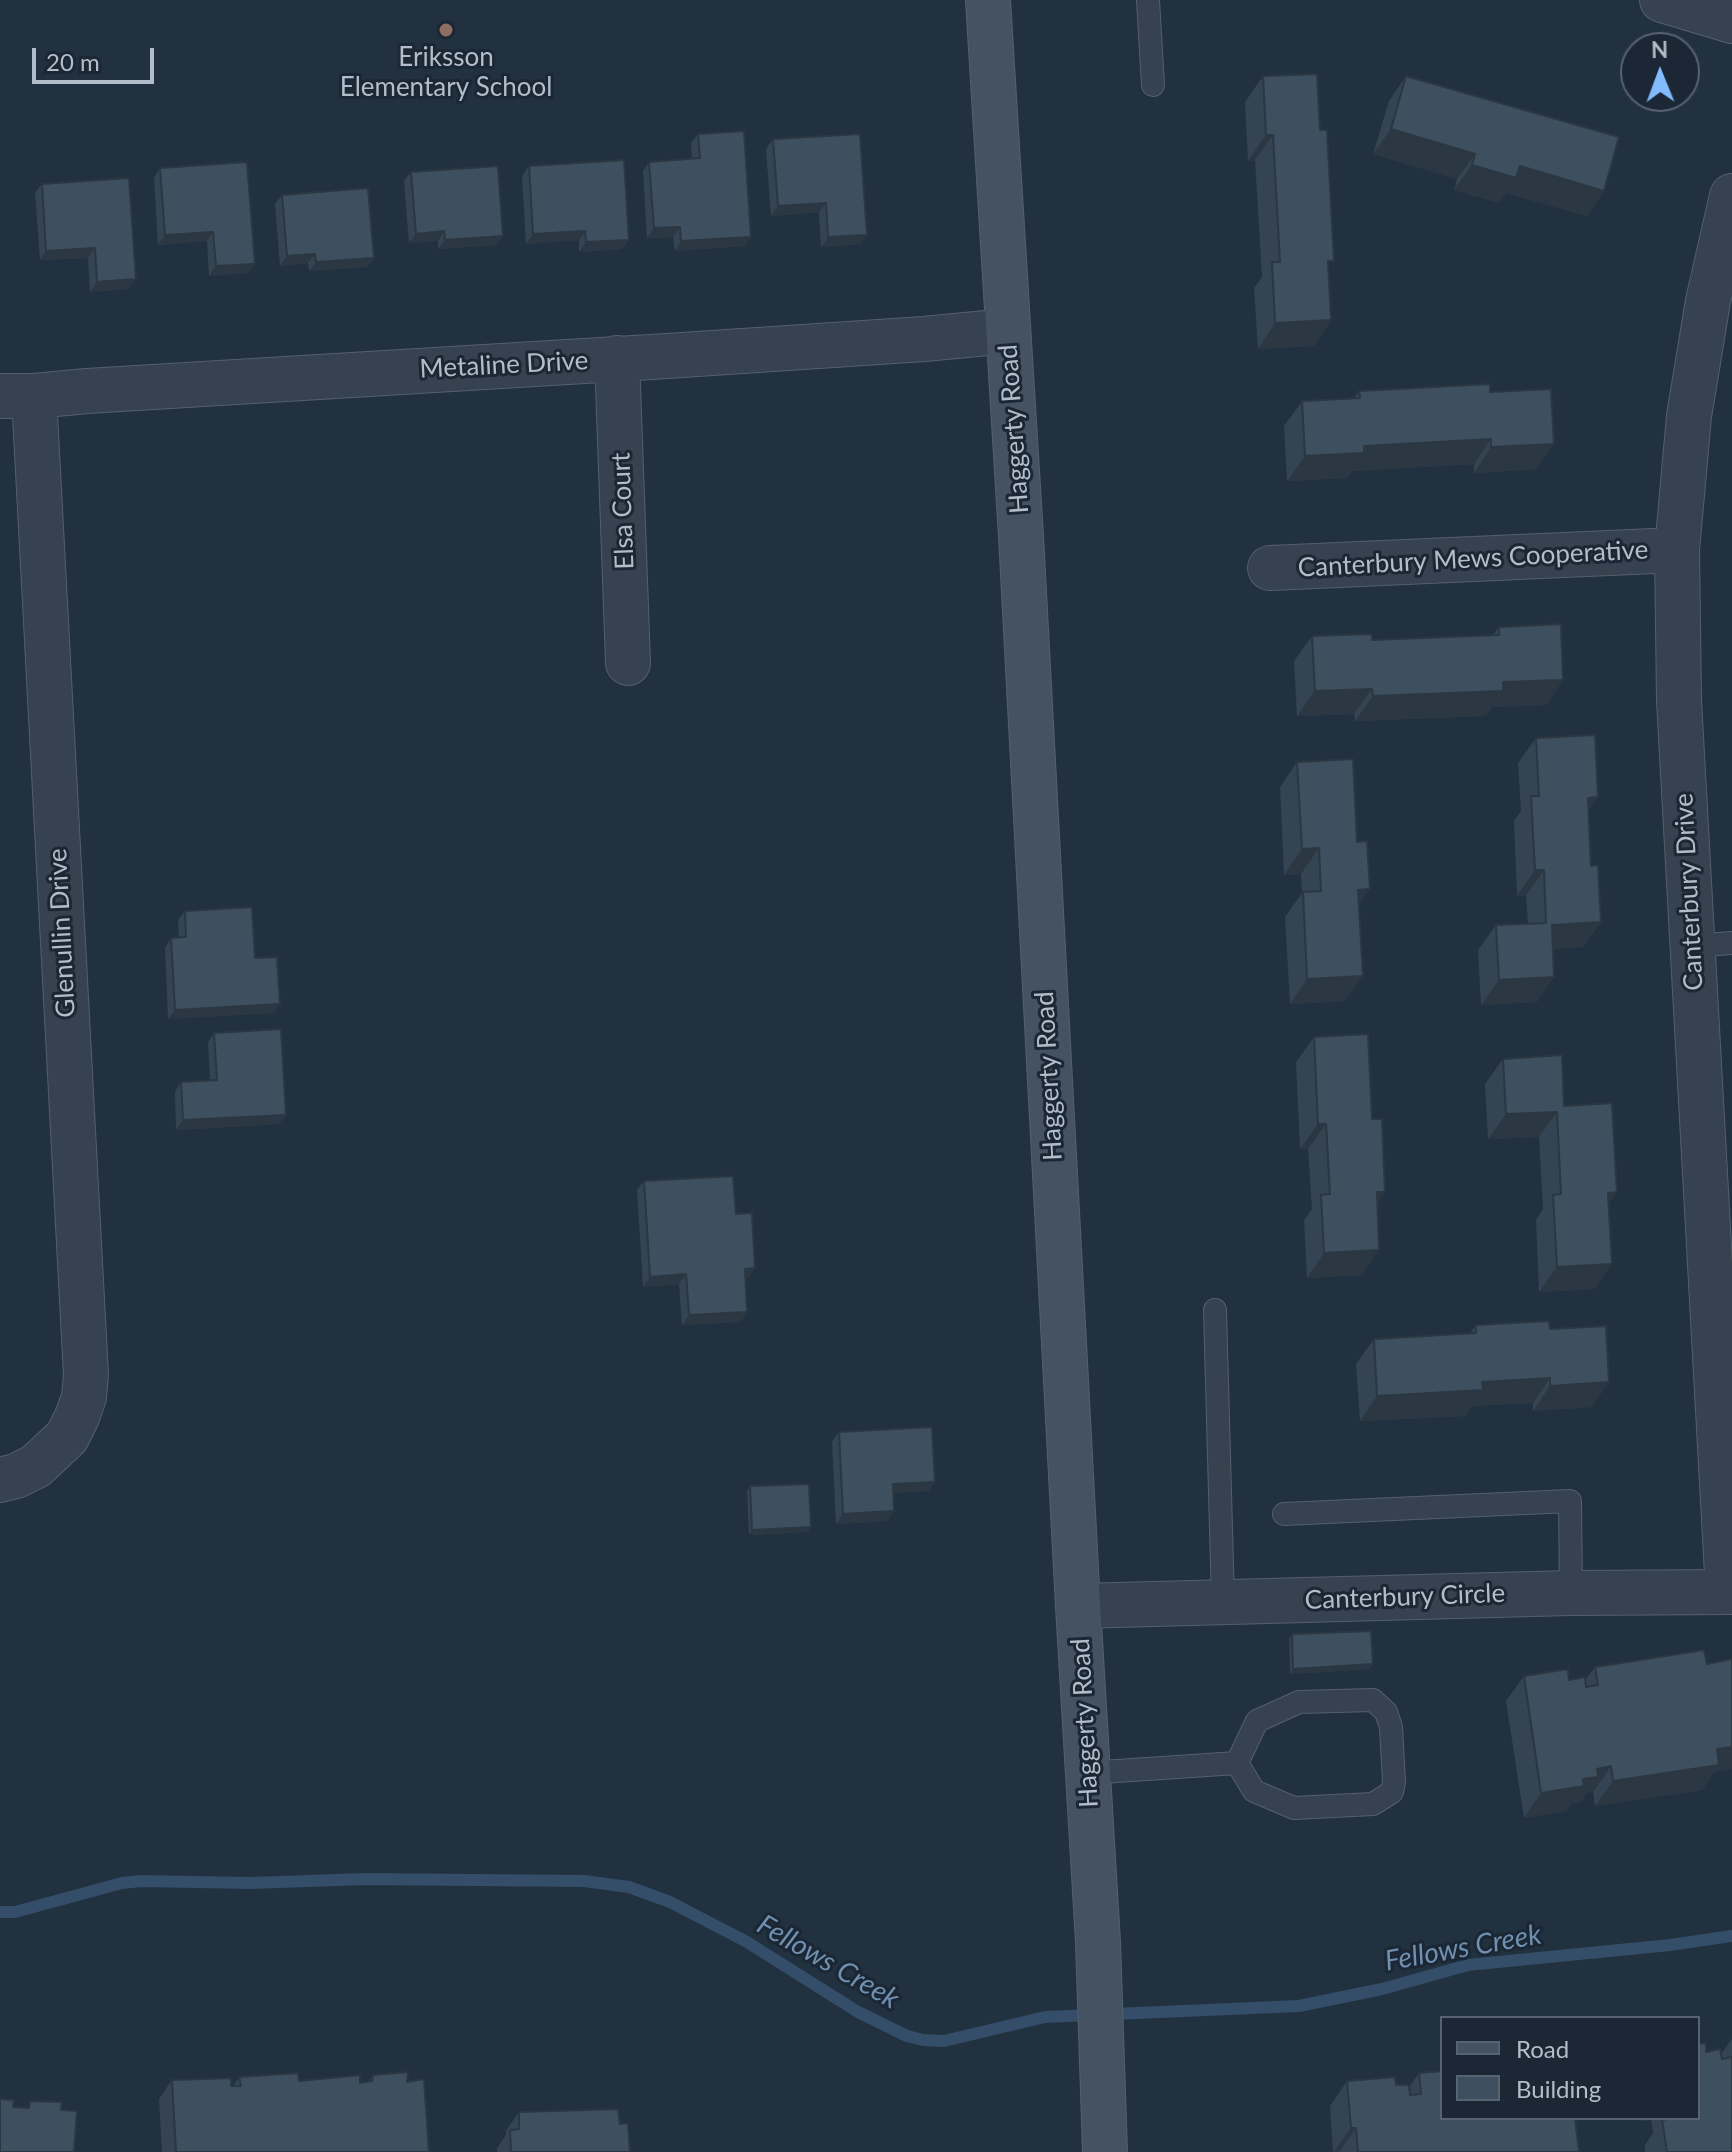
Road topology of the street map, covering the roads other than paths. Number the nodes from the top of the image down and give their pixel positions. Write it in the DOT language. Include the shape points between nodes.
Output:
graph roads {
  1 [pos="988,0"];
  2 [pos="1148,0"];
  3 [pos="1662,0"];
  4 [pos="1732,21"];
  5 [pos="1153,85"];
  6 [pos="1732,196"];
  7 [pos="1008,331"];
  8 [pos="617,358"];
  9 [pos="17,396"];
  10 [pos="1677,550"];
  11 [pos="1270,568"];
  12 [pos="628,663"];
  13 [pos="1712,944"];
  14 [pos="1215,1310"];
  15 [pos="0,1480"];
  16 [pos="1284,1514"];
  17 [pos="1730,1592"];
  18 [pos="1571,1593"];
  19 [pos="1223,1602"];
  20 [pos="1078,1606"];
  21 [pos="1237,1763"];
  22 [pos="1087,1773"];
  23 [pos="1105,2146"];
  1 -- 7 [label="main road, Haggerty Road"];
  2 -- 5 [label="lane"];
  3 -- 4 [label="street"];
  6 -- 10 [label="street, Canterbury Drive" via="1689,416"];
  7 -- 8 [label="street, Metaline Drive"];
  7 -- 20 [label="main road, Haggerty Road"];
  8 -- 9 [label="street, Metaline Drive"];
  8 -- 12 [label="street, Elsa Court"];
  9 -- 15 [label="street, Glenullin Drive" via="86,1375 84,1397 67,1437 36,1466"];
  10 -- 11 [label="street, Canterbury Mews Cooperative"];
  10 -- 13 [label="street, Canterbury Drive" via="1679,700"];
  13 -- 17 [label="street, Canterbury Drive"];
  14 -- 19 [label="lane"];
  16 -- 18 [label="lane" via="1570,1501"];
  17 -- 18 [label="street, Canterbury Circle"];
  18 -- 19 [label="street, Canterbury Circle"];
  19 -- 20 [label="street, Canterbury Circle"];
  20 -- 22 [label="main road, Haggerty Road"];
  21 -- 21 [label="lane" via="1257,1721 1299,1702 1373,1700 1386,1712 1391,1727 1392,1792 1373,1804 1294,1808 1254,1791"];
  21 -- 22 [label="lane"];
  22 -- 23 [label="main road, Haggerty Road"];
}
